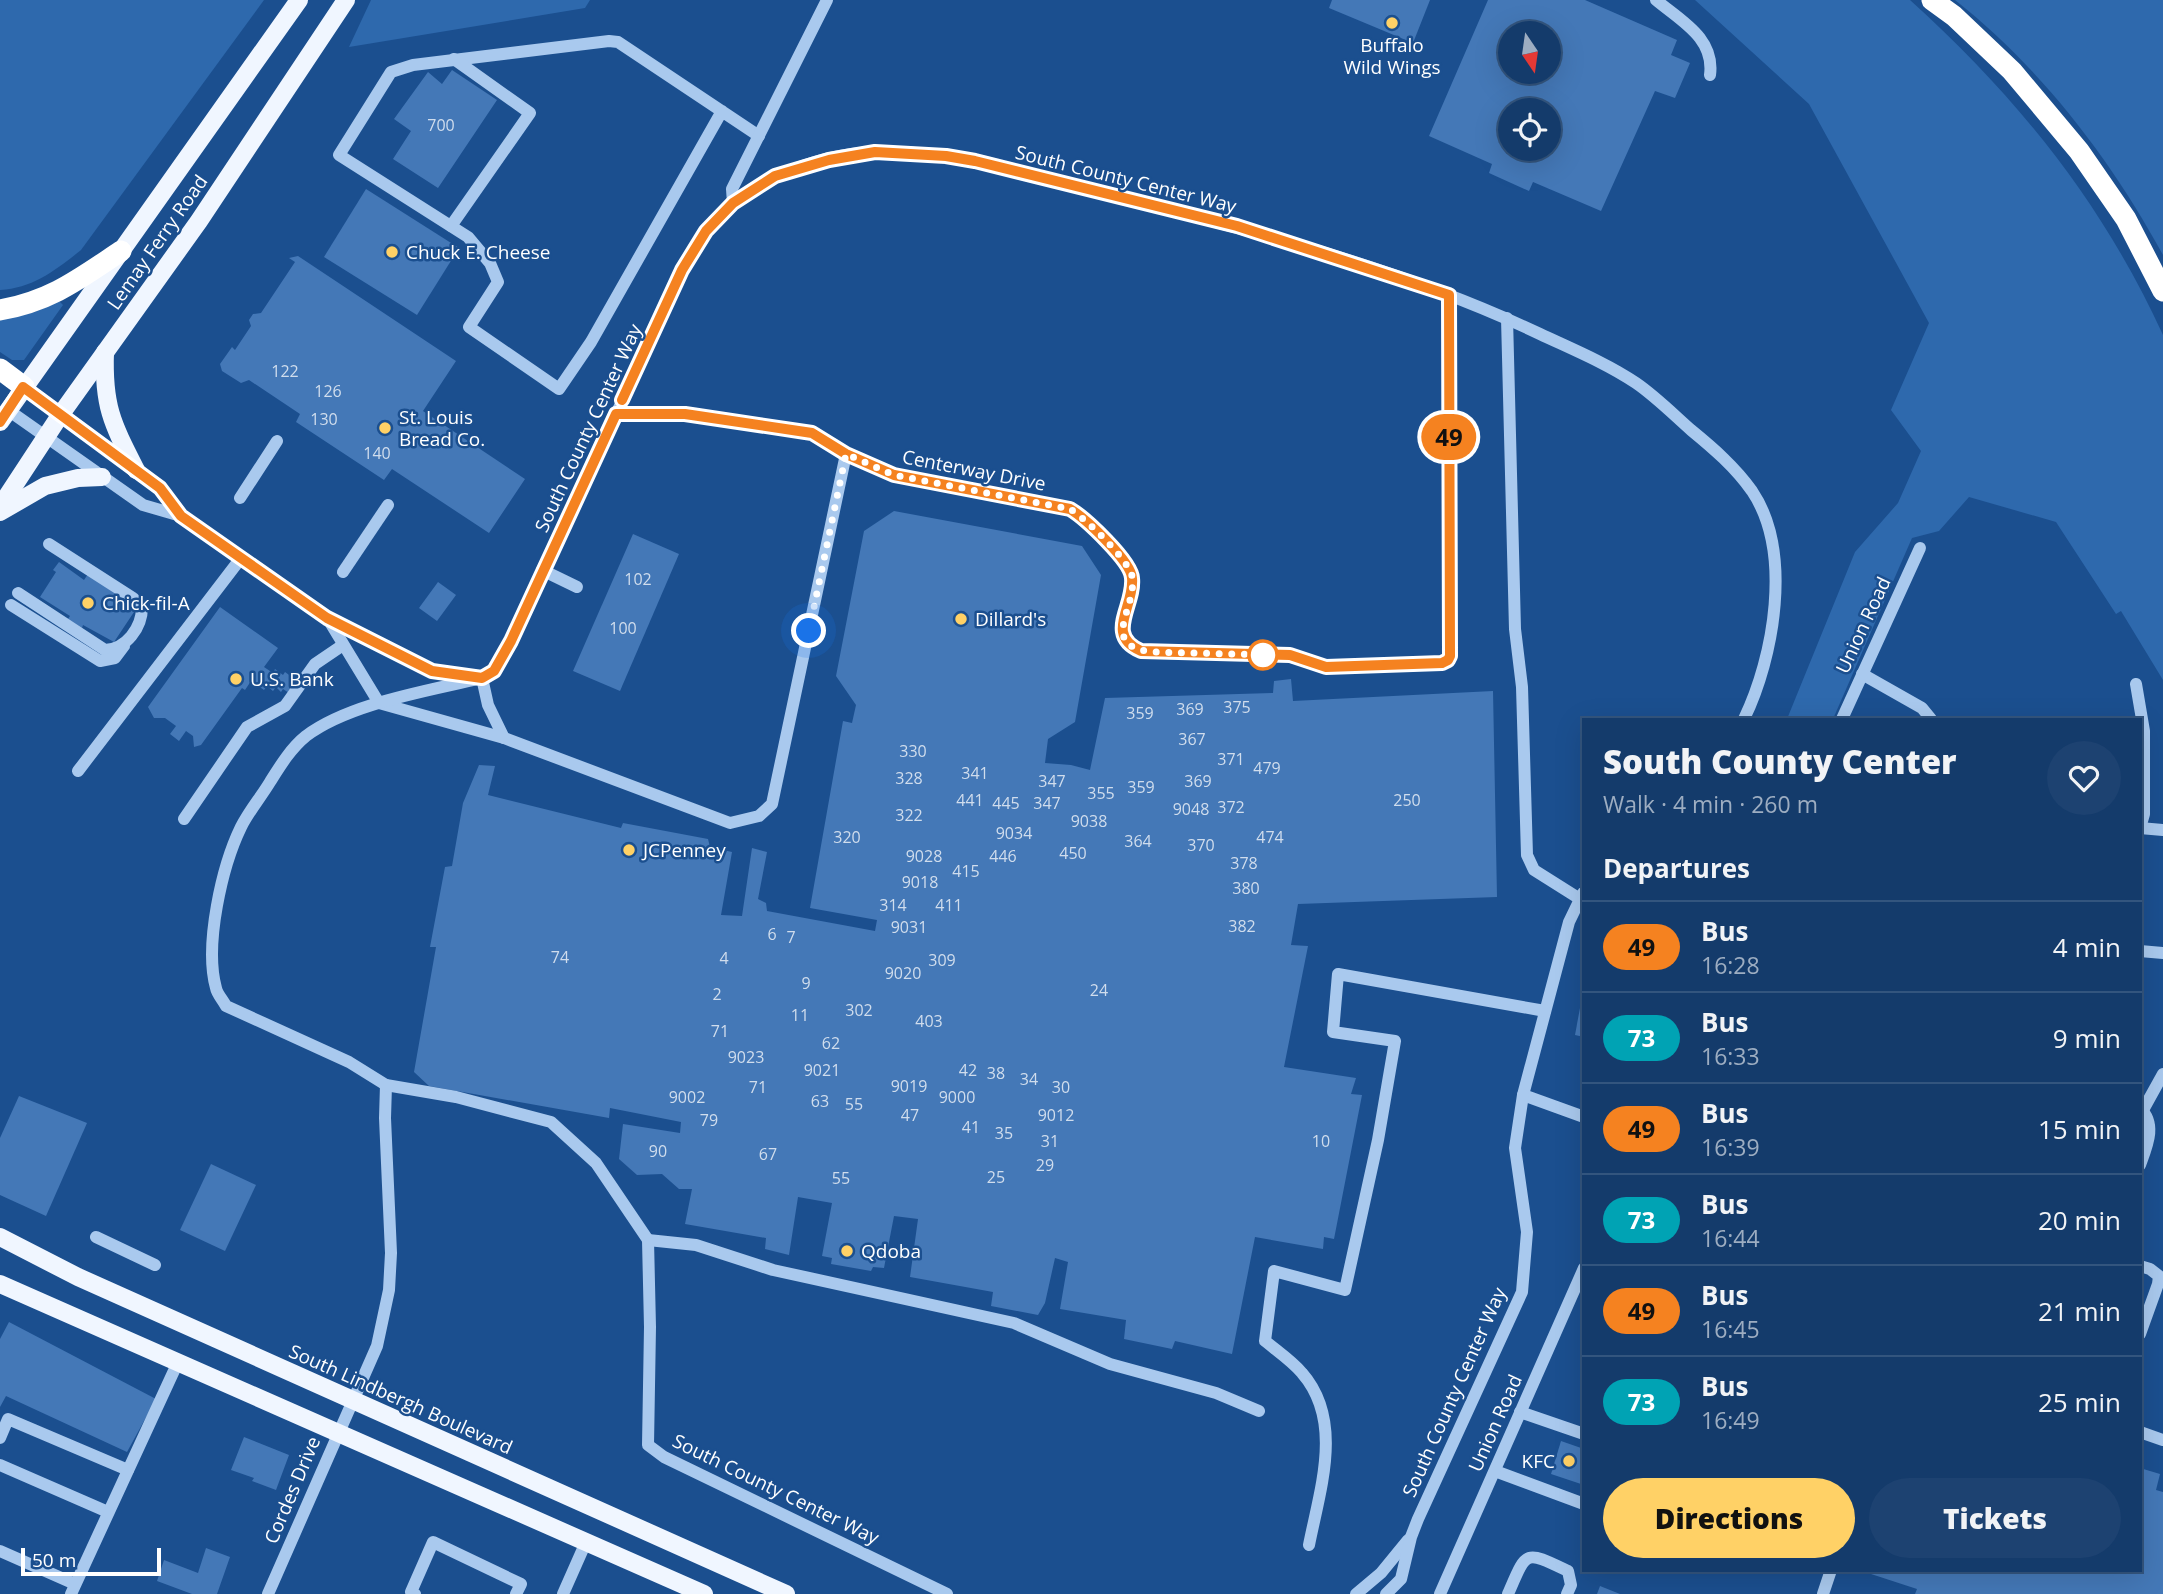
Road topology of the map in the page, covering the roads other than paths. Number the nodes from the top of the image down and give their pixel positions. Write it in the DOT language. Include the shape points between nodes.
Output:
graph roads {
  1 [pos="299,0"];
  2 [pos="346,0"];
  3 [pos="827,0"];
  4 [pos="1656,0"];
  5 [pos="1932,0"];
  6 [pos="454,59"];
  7 [pos="1710,75"];
  8 [pos="722,111"];
  9 [pos="759,136"];
  10 [pos="733,203"];
  11 [pos="451,226"];
  12 [pos="121,251"];
  13 [pos="2163,291"];
  14 [pos="1449,295"];
  15 [pos="0,310"];
  16 [pos="1507,318"];
  17 [pos="105,352"];
  18 [pos="0,369"];
  19 [pos="23,387"];
  20 [pos="61,414"];
  21 [pos="616,414"];
  22 [pos="4,416"];
  23 [pos="45,438"];
  24 [pos="277,441"];
  25 [pos="846,454"];
  26 [pos="136,470"];
  27 [pos="102,477"];
  28 [pos="240,498"];
  29 [pos="388,505"];
  30 [pos="0,509"];
  31 [pos="181,516"];
  32 [pos="49,544"];
  33 [pos="1920,548"];
  34 [pos="241,558"];
  35 [pos="542,570"];
  36 [pos="343,572"];
  37 [pos="577,587"];
  38 [pos="15,599"];
  39 [pos="327,618"];
  40 [pos="343,645"];
  41 [pos="1862,674"];
  42 [pos="482,678"];
  43 [pos="2136,684"];
  44 [pos="379,703"];
  45 [pos="1744,718"];
  46 [pos="1842,718"];
  47 [pos="1930,718"];
  48 [pos="2142,718"];
  49 [pos="2142,719"];
  50 [pos="504,738"];
  51 [pos="78,771"];
  52 [pos="184,819"];
  53 [pos="2142,821"];
  54 [pos="2142,828"];
  55 [pos="2163,830"];
  56 [pos="1582,896"];
  57 [pos="2142,951"];
  58 [pos="2163,953"];
  59 [pos="1545,1011"];
  60 [pos="2163,1074"];
  61 [pos="386,1085"];
  62 [pos="1523,1095"];
  63 [pos="2142,1109"];
  64 [pos="1582,1116"];
  65 [pos="2157,1136"];
  66 [pos="2142,1162"];
  67 [pos="0,1237"];
  68 [pos="96,1237"];
  69 [pos="648,1240"];
  70 [pos="155,1265"];
  71 [pos="2142,1267"];
  72 [pos="1582,1272"];
  73 [pos="2,1290"];
  74 [pos="2142,1328"];
  75 [pos="178,1362"];
  76 [pos="351,1400"];
  77 [pos="1259,1411"];
  78 [pos="1520,1412"];
  79 [pos="337,1432"];
  80 [pos="2142,1433"];
  81 [pos="1582,1434"];
  82 [pos="0,1438"];
  83 [pos="2163,1440"];
  84 [pos="0,1465"];
  85 [pos="128,1470"];
  86 [pos="1495,1471"];
  87 [pos="1559,1495"];
  88 [pos="1582,1498"];
  89 [pos="1582,1503"];
  90 [pos="108,1512"];
  91 [pos="1411,1537"];
  92 [pos="586,1542"];
  93 [pos="1309,1545"];
  94 [pos="0,1551"];
  95 [pos="1830,1572"];
  96 [pos="73,1589"];
  97 [pos="268,1594"];
  98 [pos="415,1594"];
  99 [pos="516,1594"];
  100 [pos="563,1594"];
  101 [pos="704,1594"];
  102 [pos="786,1594"];
  103 [pos="947,1594"];
  104 [pos="1356,1594"];
  105 [pos="1386,1594"];
  106 [pos="1440,1594"];
  107 [pos="1508,1594"];
  108 [pos="1567,1594"];
  109 [pos="1823,1594"];
  1 -- 12 [label="main road, Lemay Ferry Road"];
  2 -- 17 [label="main road, Lemay Ferry Road"];
  3 -- 9 [label="street"];
  4 -- 7 [label="street" via="1709,49"];
  5 -- 13 [label="highway" via="2012,71 2079,150 2126,219"];
  6 -- 8 [label="street" via="618,42"];
  6 -- 11 [label="street" via="530,113"];
  6 -- 11 [label="street" via="391,72 339,155"];
  8 -- 9 [label="street"];
  8 -- 11 [label="street" via="559,389 469,327 498,282 490,263 468,237"];
  9 -- 10 [label="street" via="732,189"];
  10 -- 14 [label="street, South County Center Way" via="775,176 845,156 875,152 946,156 1246,229"];
  10 -- 21 [label="street, South County Center Way" via="706,231 682,270"];
  12 -- 15 [label="highway" via="40,300"];
  12 -- 19 [label="main road, Lemay Ferry Road"];
  14 -- 16 [label="street, South County Center Way"];
  14 -- 25 [label="street, Centerway Drive" via="1450,656 1442,663 1326,667 1290,655 1141,651 1124,638 1132,578 1127,566 1086,519 1070,509 894,475"];
  16 -- 45 [label="street, South County Center Way" via="1636,384 1730,464 1753,492 1765,517 1776,567 1774,615"];
  16 -- 56 [label="street" via="1515,629 1522,687 1527,855 1534,870"];
  17 -- 20 [label="main road, Lemay Ferry Road"];
  17 -- 26 [label="main road" via="109,412"];
  18 -- 19 [label="highway"];
  19 -- 20 [label="street"];
  19 -- 22 [label="main road, Lemay Ferry Road"];
  20 -- 23 [label="main road, Lemay Ferry Road"];
  20 -- 26 [label="street"];
  21 -- 25 [label="street, Centerway Drive" via="685,414 812,433"];
  21 -- 35 [label="street, South County Center Way"];
  22 -- 23 [label="street"];
  23 -- 27 [label="street"];
  23 -- 30 [label="main road, Lemay Ferry Road"];
  24 -- 28 [label="street"];
  25 -- 50 [label="street" via="772,804 763,813 730,823"];
  26 -- 31 [label="street" via="160,488"];
  27 -- 30 [label="main road" via="45,486"];
  27 -- 31 [label="street" via="143,505"];
  29 -- 36 [label="street"];
  31 -- 34 [label="street"];
  32 -- 38 [label="street" via="133,598 142,607 142,618 126,643 105,650"];
  33 -- 41 [label="street, Union Road"];
  34 -- 39 [label="street"];
  34 -- 51 [label="street"];
  35 -- 37 [label="street"];
  35 -- 42 [label="street, South County Center Way" via="511,641 494,671"];
  39 -- 40 [label="street"];
  39 -- 42 [label="street" via="432,671"];
  40 -- 44 [label="street"];
  40 -- 52 [label="street" via="314,664 285,706 247,727"];
  41 -- 46 [label="street, Union Road"];
  41 -- 47 [label="street" via="1922,708"];
  42 -- 44 [label="street"];
  42 -- 50 [label="street" via="488,705"];
  43 -- 48 [label="street"];
  44 -- 50 [label="street"];
  44 -- 61 [label="street" via="306,737 283,762 241,827 220,883 213,970 216,990 226,1006 349,1062"];
  49 -- 53 [label="street"];
  54 -- 55 [label="street"];
  56 -- 59 [label="street, South County Center Way" via="1569,922"];
  57 -- 58 [label="street"];
  59 -- 62 [label="street, South County Center Way"];
  59 -- 93 [label="street" via="1338,974 1333,1032 1395,1041 1345,1290 1274,1271 1265,1341 1303,1373 1322,1406 1327,1451"];
  60 -- 63 [label="street"];
  61 -- 69 [label="street" via="456,1097 551,1122 596,1163"];
  61 -- 76 [label="street" via="389,1290 377,1346"];
  62 -- 64 [label="street"];
  62 -- 91 [label="street, South County Center Way" via="1515,1148 1527,1231 1522,1292"];
  63 -- 65 [label="street"];
  65 -- 66 [label="street"];
  67 -- 76 [label="main road, South Lindbergh Boulevard"];
  68 -- 70 [label="street"];
  69 -- 77 [label="street" via="696,1245 773,1270 1014,1323 1110,1364 1216,1393"];
  69 -- 103 [label="street, South County Center Way" via="648,1444 664,1457"];
  71 -- 74 [label="street" via="2159,1276"];
  72 -- 78 [label="street, Union Road"];
  73 -- 75 [label="main road"];
  75 -- 79 [label="main road"];
  75 -- 85 [label="street"];
  76 -- 79 [label="street, Cordes Drive"];
  76 -- 102 [label="main road, South Lindbergh Boulevard"];
  78 -- 81 [label="street"];
  78 -- 86 [label="street, Union Road"];
  79 -- 92 [label="main road"];
  79 -- 97 [label="street, Cordes Drive"];
  80 -- 83 [label="street"];
  82 -- 85 [label="street" via="8,1419"];
  84 -- 90 [label="street"];
  85 -- 90 [label="street"];
  86 -- 87 [label="street"];
  86 -- 106 [label="street, Union Road"];
  87 -- 88 [label="street"];
  87 -- 89 [label="street"];
  90 -- 96 [label="street"];
  91 -- 104 [label="street, South County Center Way"];
  91 -- 105 [label="street, South County Center Way" via="1401,1579"];
  92 -- 100 [label="street"];
  92 -- 101 [label="main road"];
  94 -- 96 [label="street"];
  95 -- 109 [label="street"];
  98 -- 99 [label="street" via="411,1592 433,1542 521,1584"];
  107 -- 108 [label="street" via="1521,1563 1537,1556 1568,1571 1571,1585"];
}
